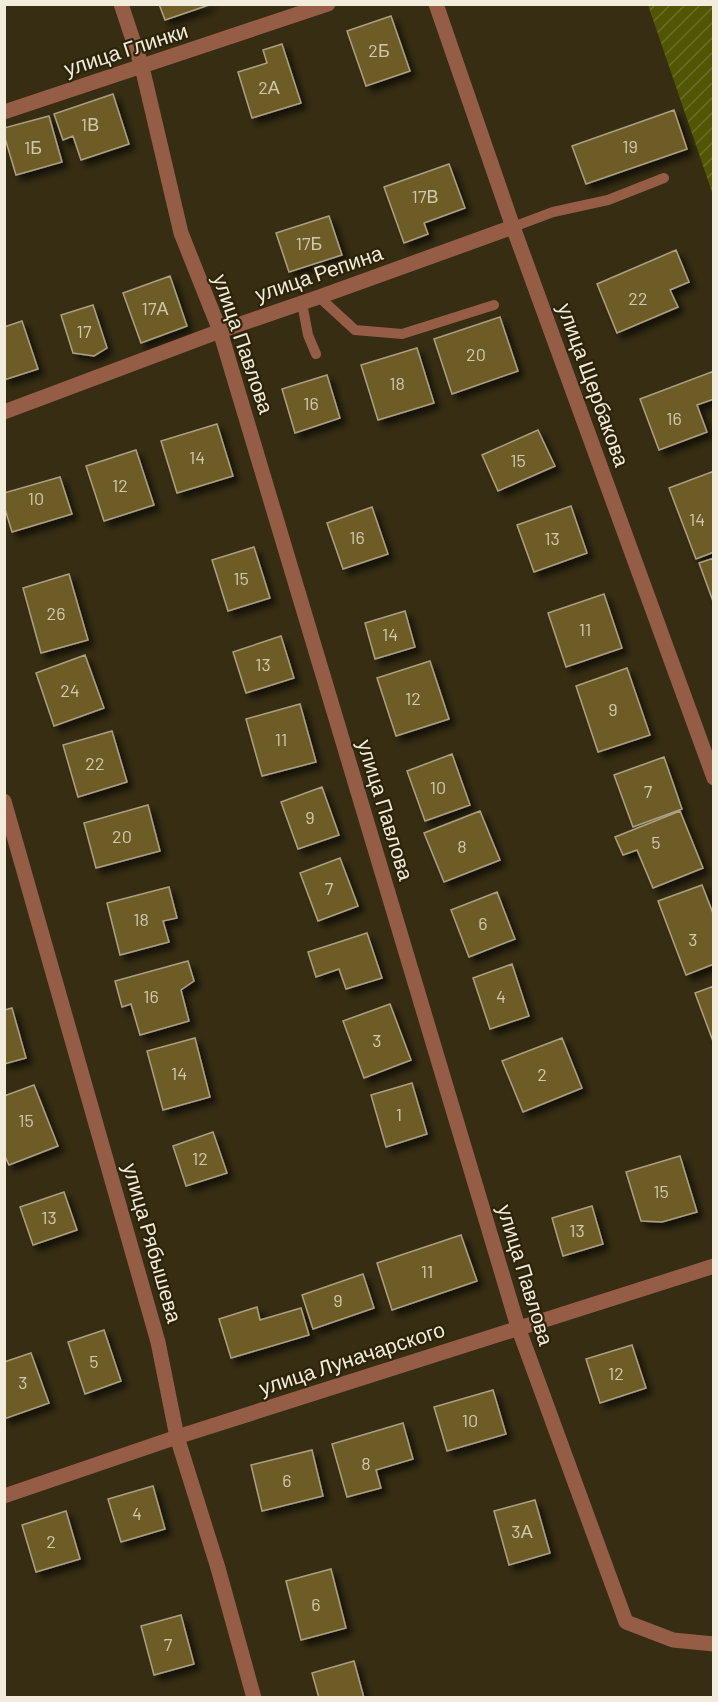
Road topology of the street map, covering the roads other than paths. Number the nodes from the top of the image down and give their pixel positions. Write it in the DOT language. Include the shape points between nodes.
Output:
graph roads {
  1 [pos="121,4"];
  2 [pos="328,4"];
  3 [pos="436,4"];
  4 [pos="142,68"];
  5 [pos="4,112"];
  6 [pos="664,177"];
  7 [pos="513,227"];
  8 [pos="319,297"];
  9 [pos="302,303"];
  10 [pos="494,305"];
  11 [pos="220,331"];
  12 [pos="316,354"];
  13 [pos="4,412"];
  14 [pos="714,778"];
  15 [pos="4,801"];
  16 [pos="714,1266"];
  17 [pos="518,1327"];
  18 [pos="177,1437"];
  19 [pos="4,1497"];
  20 [pos="714,1644"];
  21 [pos="254,1698"];
  1 -- 4 [label="street, улица Павлова"];
  2 -- 4 [label="street, улица Глинки"];
  3 -- 7 [label="street, улица Щербакова"];
  4 -- 5 [label="street, улица Глинки"];
  4 -- 11 [label="street, улица Павлова" via="182,233"];
  6 -- 7 [label="lane" via="608,200"];
  7 -- 8 [label="street, улица Репина"];
  7 -- 14 [label="street, улица Щербакова"];
  8 -- 9 [label="street, улица Репина"];
  8 -- 10 [label="lane" via="355,330 402,334"];
  9 -- 11 [label="street, улица Репина"];
  9 -- 12 [label="lane"];
  11 -- 13 [label="street, улица Репина"];
  11 -- 17 [label="street, улица Павлова"];
  15 -- 18 [label="street, улица Рябышева" via="158,1342"];
  16 -- 17 [label="street, улица Луначарского"];
  17 -- 18 [label="street, улица Луначарского"];
  17 -- 20 [label="street, улица Павлова" via="626,1622 673,1640"];
  18 -- 19 [label="street, улица Луначарского"];
  18 -- 21 [label="street, улица Рябышева"];
}
